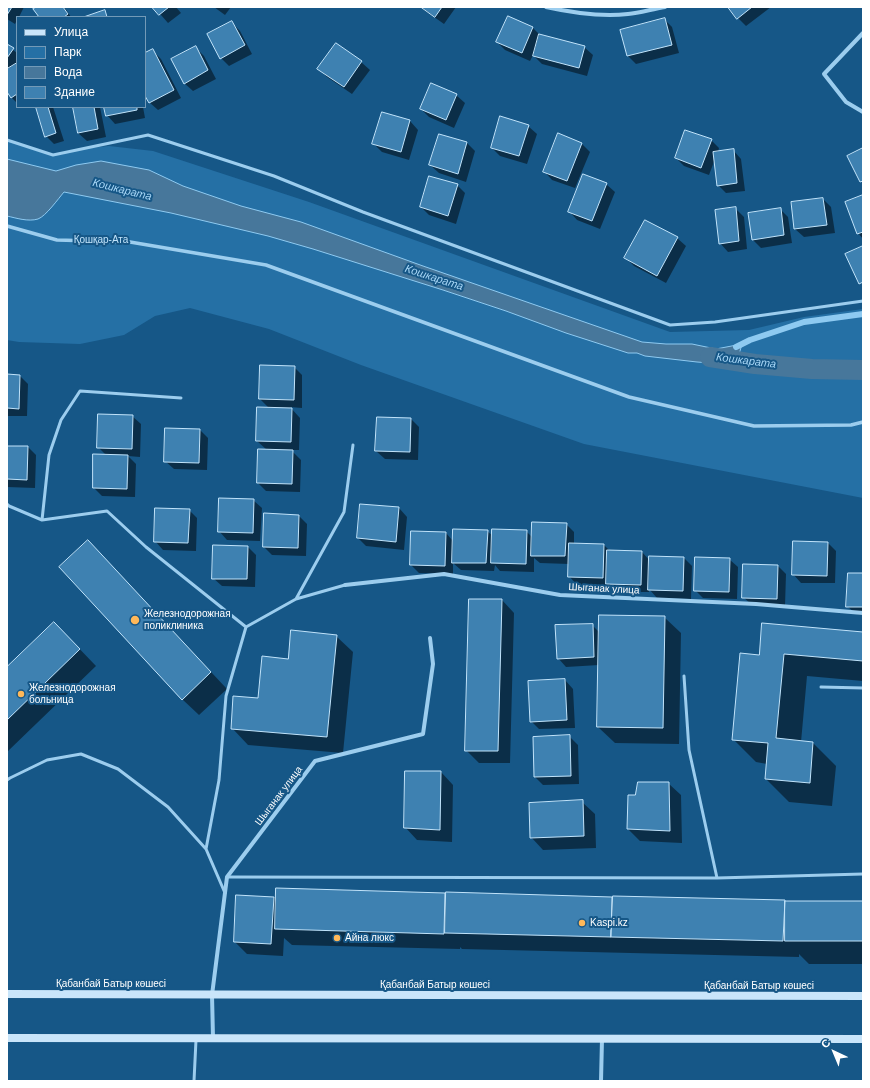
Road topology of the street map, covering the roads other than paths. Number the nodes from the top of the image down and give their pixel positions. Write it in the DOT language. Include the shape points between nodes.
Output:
graph roads {
  1 [pos="546,7"];
  2 [pos="665,7"];
  3 [pos="863,33"];
  4 [pos="863,112"];
  5 [pos="7,140"];
  6 [pos="7,226"];
  7 [pos="863,301"];
  8 [pos="181,398"];
  9 [pos="863,422"];
  10 [pos="353,445"];
  11 [pos="7,504"];
  12 [pos="42,520"];
  13 [pos="345,585"];
  14 [pos="296,599"];
  15 [pos="863,613"];
  16 [pos="246,627"];
  17 [pos="430,638"];
  18 [pos="684,676"];
  19 [pos="821,687"];
  20 [pos="863,688"];
  21 [pos="7,780"];
  22 [pos="206,849"];
  23 [pos="863,874"];
  24 [pos="227,877"];
  25 [pos="717,878"];
  26 [pos="225,894"];
  27 [pos="7,994"];
  28 [pos="212,995"];
  29 [pos="863,996"];
  30 [pos="7,1038"];
  31 [pos="196,1038"];
  32 [pos="213,1038"];
  33 [pos="602,1039"];
  34 [pos="863,1039"];
  35 [pos="194,1081"];
  36 [pos="601,1081"];
  1 -- 2 [label="street" via="594,15 628,14"];
  3 -- 4 [label="street" via="824,74 846,102"];
  5 -- 7 [label="lane" via="53,155 148,135 274,176 363,212 670,325 715,322"];
  6 -- 9 [label="street" via="57,240 130,242 266,265 629,397 754,426 851,425"];
  8 -- 12 [label="lane" via="80,391 61,420 49,455"];
  10 -- 14 [label="lane" via="344,512"];
  11 -- 12 [label="lane"];
  12 -- 16 [label="lane" via="107,512 146,547"];
  13 -- 14 [label="lane"];
  13 -- 15 [label="street, Шыганак улица" via="444,574 560,595 756,604"];
  14 -- 16 [label="lane"];
  16 -- 22 [label="lane" via="226,696 219,780"];
  17 -- 24 [label="street, Шыганак улица" via="433,664 423,734 315,761"];
  18 -- 25 [label="lane" via="689,750"];
  19 -- 20 [label="lane"];
  21 -- 22 [label="lane" via="47,760 81,754 118,769 168,807"];
  22 -- 26 [label="lane"];
  23 -- 25 [label="lane"];
  24 -- 25 [label="lane"];
  24 -- 26 [label="street"];
  26 -- 28 [label="street"];
  27 -- 28 [label="main road, Қабанбай Батыр көшесі"];
  28 -- 29 [label="main road, Қабанбай Батыр көшесі"];
  28 -- 32 [label="street"];
  30 -- 31 [label="main road"];
  31 -- 32 [label="main road"];
  31 -- 35 [label="lane"];
  32 -- 33 [label="main road"];
  33 -- 34 [label="main road"];
  33 -- 36 [label="street"];
}
